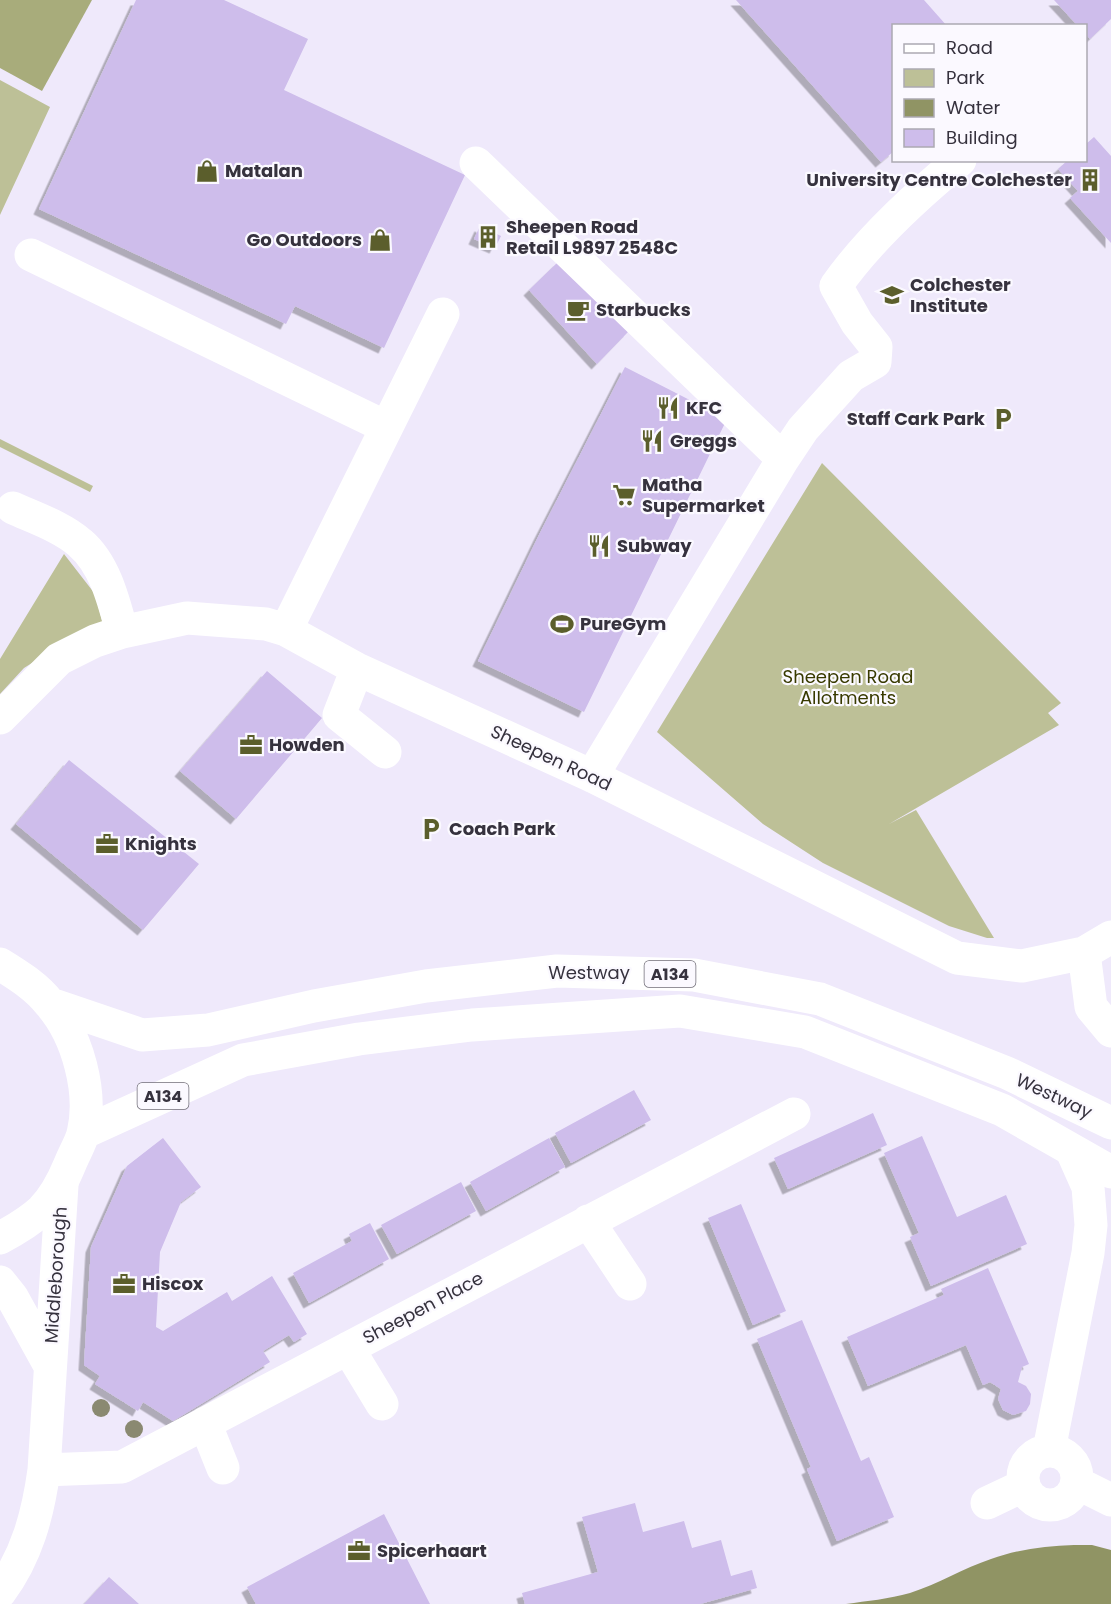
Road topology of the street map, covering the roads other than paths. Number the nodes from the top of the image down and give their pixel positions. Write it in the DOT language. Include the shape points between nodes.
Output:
graph roads {
  1 [pos="958,162"];
  2 [pos="476,163"];
  3 [pos="30,255"];
  4 [pos="443,314"];
  5 [pos="386,427"];
  6 [pos="783,459"];
  7 [pos="13,508"];
  8 [pos="286,630"];
  9 [pos="122,632"];
  10 [pos="357,669"];
  11 [pos="0,718"];
  12 [pos="386,752"];
  13 [pos="592,776"];
  14 [pos="1098,945"];
  15 [pos="7,966"];
  16 [pos="51,1004"];
  17 [pos="1111,1031"];
  18 [pos="794,1114"];
  19 [pos="1111,1123"];
  20 [pos="83,1133"];
  21 [pos="1072,1151"];
  22 [pos="1111,1172"];
  23 [pos="62,1185"];
  24 [pos="588,1221"];
  25 [pos="0,1238"];
  26 [pos="1111,1268"];
  27 [pos="0,1282"];
  28 [pos="630,1284"];
  29 [pos="1073,1334"];
  30 [pos="348,1348"];
  31 [pos="50,1366"];
  32 [pos="382,1404"];
  33 [pos="205,1424"];
  34 [pos="1050,1445"];
  35 [pos="223,1468"];
  36 [pos="44,1470"];
  37 [pos="1077,1483"];
  38 [pos="1023,1486"];
  39 [pos="1111,1500"];
  40 [pos="987,1503"];
  41 [pos="0,1592"];
  1 -- 6 [label="street" via="896,218 852,263 836,286 876,347 875,362 851,376 803,429"];
  2 -- 6 [label="street"];
  3 -- 5 [label="street"];
  4 -- 5 [label="street"];
  5 -- 8 [label="street"];
  6 -- 13 [label="street"];
  7 -- 9 [label="street" via="69,535 88,550 103,573"];
  8 -- 9 [label="street, Sheepen Road" via="266,624 187,618"];
  8 -- 10 [label="street, Sheepen Road"];
  9 -- 11 [label="street, Sheepen Road" via="59,659"];
  10 -- 12 [label="street" via="339,715"];
  10 -- 13 [label="street, Sheepen Road"];
  13 -- 14 [label="street, Sheepen Road" via="957,958 1022,966"];
  14 -- 17 [label="street" via="1091,1007"];
  15 -- 16 [label="street, A134"];
  16 -- 19 [label="street, Westway / A134" via="142,1035 208,1030 426,986 557,970 694,975 820,999 1007,1073"];
  16 -- 20 [label="street, A134" via="70,1034 82,1068"];
  18 -- 24 [label="street, Sheepen Place"];
  20 -- 21 [label="street, Westway / A134" via="243,1060 359,1038 472,1025 680,1011 805,1032 1002,1110"];
  20 -- 23 [label="street, A134"];
  21 -- 22 [label="street, Westway / A134"];
  21 -- 29 [label="street" via="1088,1187 1091,1225"];
  23 -- 25 [label="street, A134" via="26,1224"];
  23 -- 31 [label="street, Middleborough"];
  24 -- 28 [label="street"];
  24 -- 30 [label="street, Sheepen Place"];
  26 -- 29 [label="street" via="1098,1282"];
  27 -- 31 [label="street, Middleborough"];
  29 -- 34 [label="street"];
  30 -- 32 [label="street"];
  30 -- 33 [label="street, Sheepen Place"];
  31 -- 36 [label="street, Middleborough"];
  33 -- 35 [label="street"];
  33 -- 36 [label="street, Sheepen Place" via="122,1467"];
  34 -- 37 [label="street" via="1069,1459"];
  34 -- 38 [label="street" via="1028,1460"];
  36 -- 41 [label="street, Middleborough" via="28,1542 15,1572"];
  37 -- 38 [label="street" via="1068,1498 1052,1505 1034,1501"];
  37 -- 39 [label="street"];
  38 -- 40 [label="street"];
}
